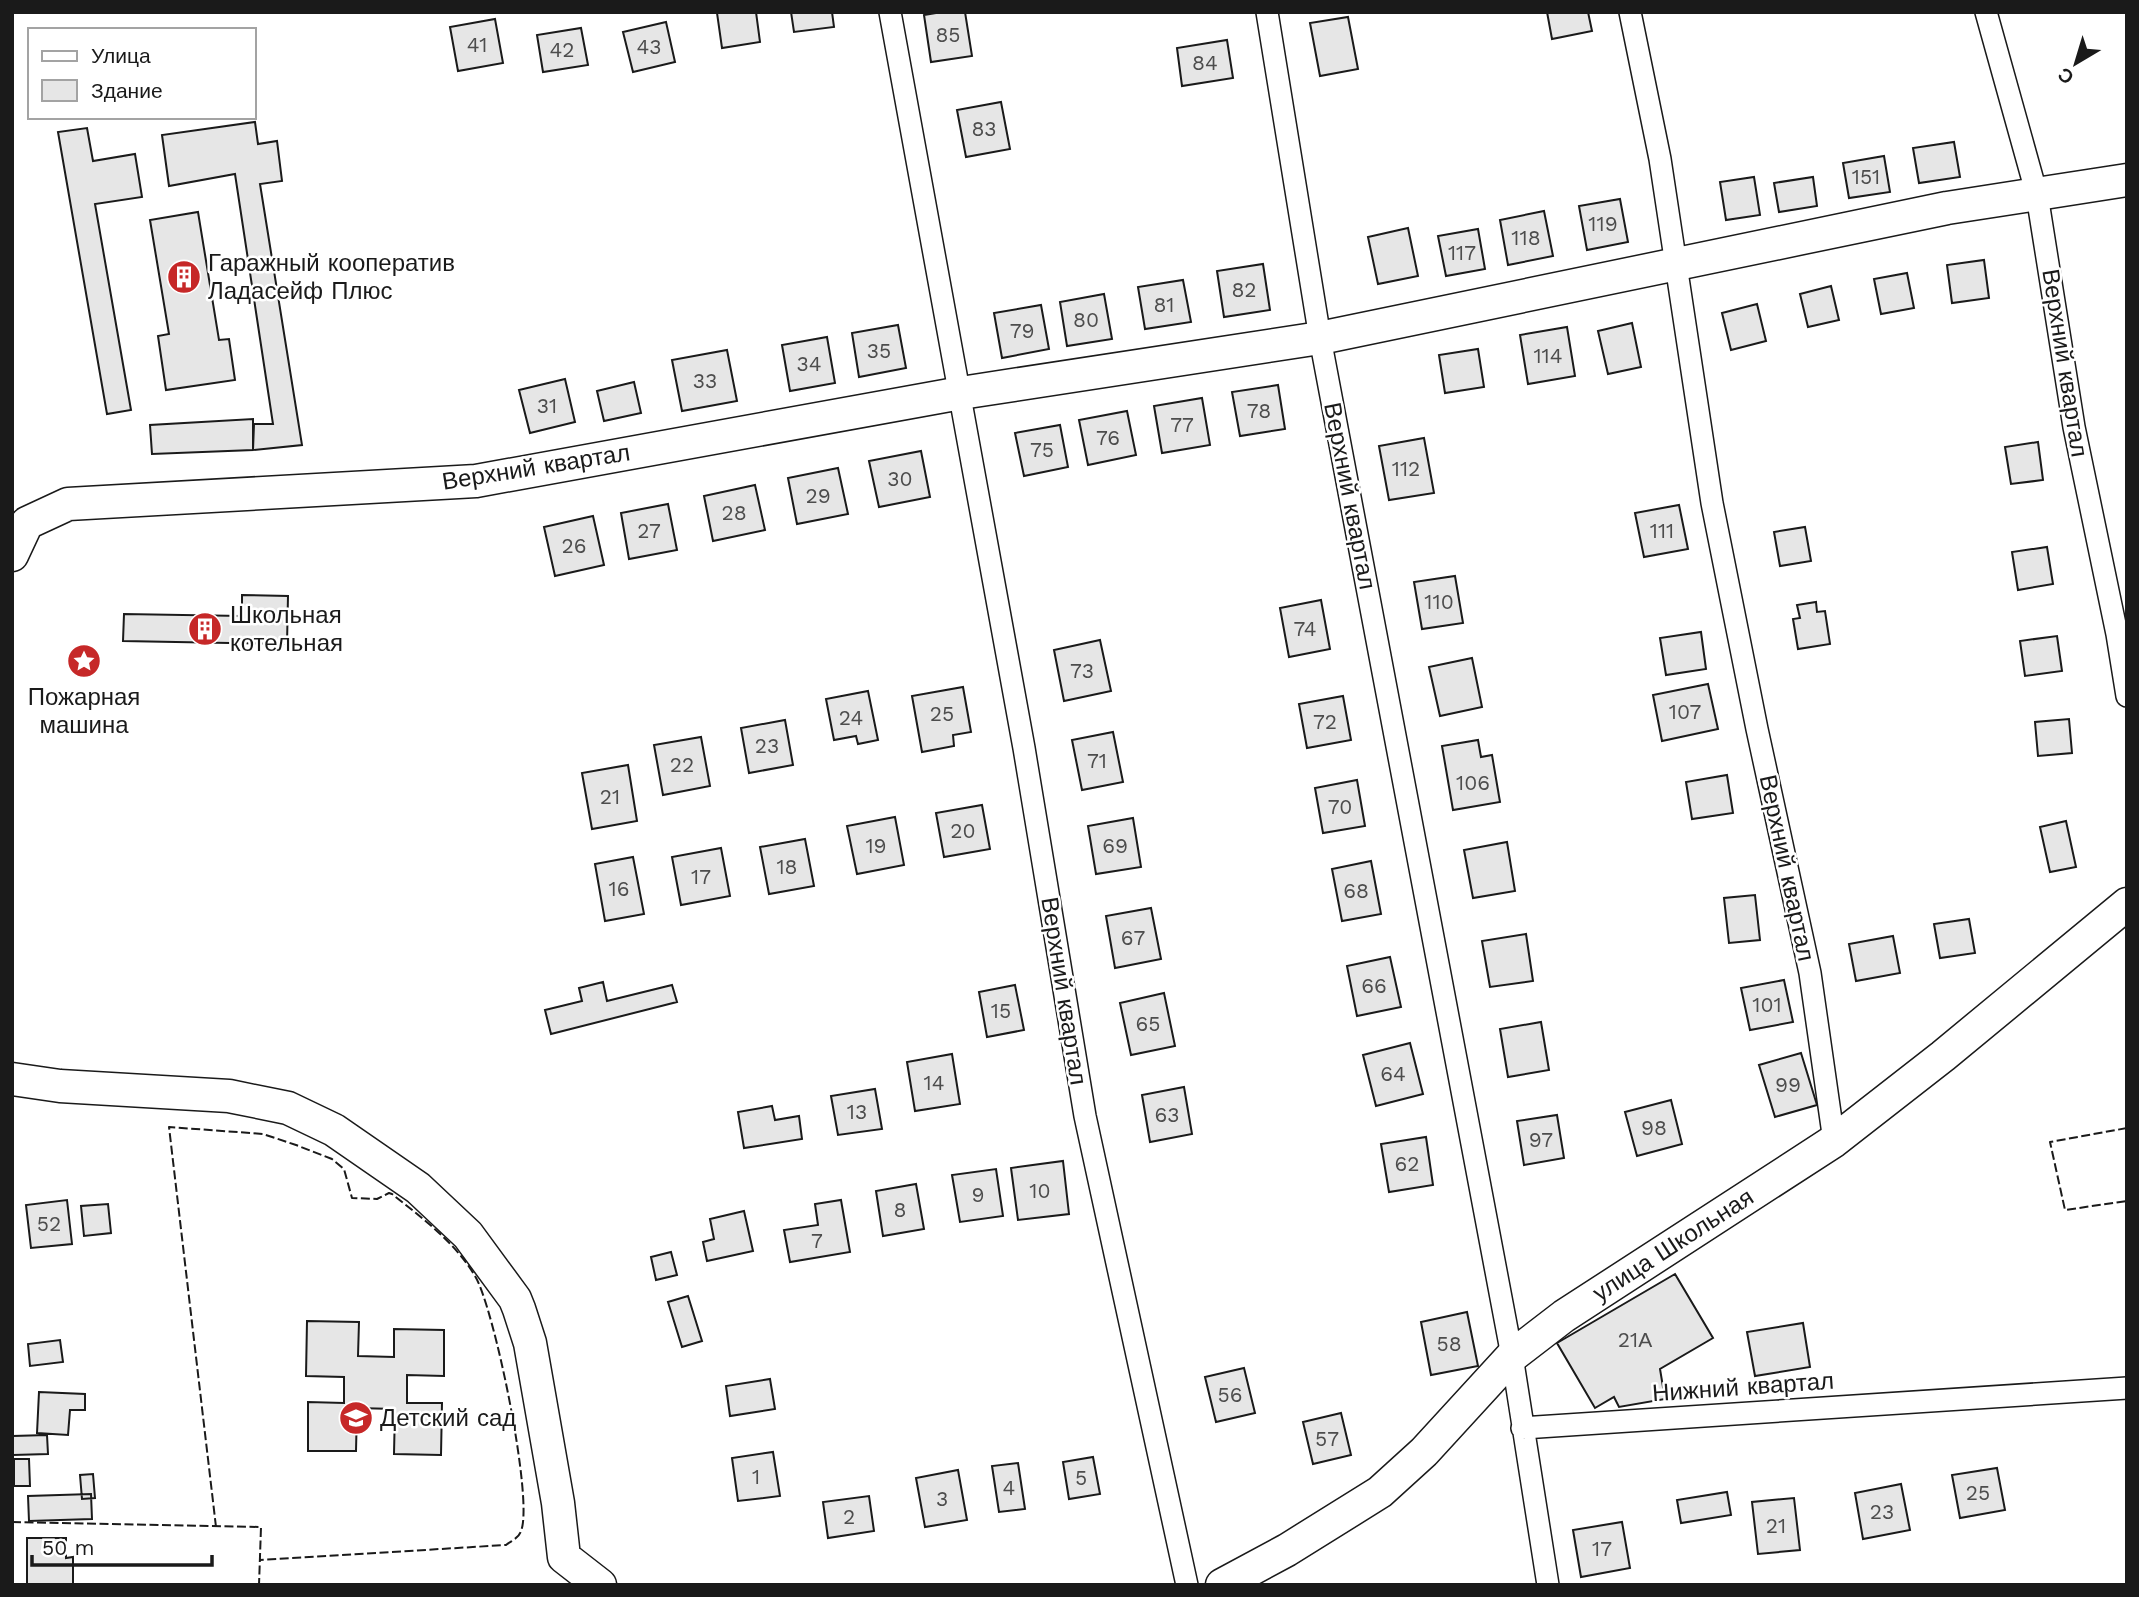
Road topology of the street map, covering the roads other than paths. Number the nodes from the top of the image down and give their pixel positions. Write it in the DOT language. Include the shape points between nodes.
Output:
graph roads {
  1 [pos="890,12"];
  2 [pos="1267,12"];
  3 [pos="1630,12"];
  4 [pos="1986,12"];
  5 [pos="2127,180"];
  6 [pos="2037,195"];
  7 [pos="1675,264"];
  8 [pos="1320,338"];
  9 [pos="961,393"];
  10 [pos="12,555"];
  11 [pos="2127,696"];
  12 [pos="2127,904"];
  13 [pos="16,1080"];
  14 [pos="1834,1141"];
  15 [pos="1512,1356"];
  16 [pos="2127,1388"];
  17 [pos="1522,1428"];
  18 [pos="600,1585"];
  19 [pos="1187,1585"];
  20 [pos="1222,1585"];
  21 [pos="1548,1585"];
  1 -- 9 [label="street, Верхний квартал"];
  2 -- 8 [label="street"];
  3 -- 7 [label="street, Верхний квартал" via="1660,159"];
  4 -- 6 [label="street, Верхний квартал"];
  5 -- 6 [label="main road, Верхний квартал"];
  6 -- 7 [label="main road, Верхний квартал" via="1947,208"];
  6 -- 11 [label="street, Верхний квартал" via="2074,428"];
  7 -- 8 [label="main road, Верхний квартал"];
  7 -- 14 [label="street, Верхний квартал" via="1712,503 1810,973"];
  8 -- 9 [label="main road, Верхний квартал"];
  8 -- 15 [label="street, Верхний квартал"];
  9 -- 10 [label="main road, Верхний квартал" via="476,481 68,504 27,523"];
  9 -- 19 [label="street, Верхний квартал" via="1085,1116"];
  12 -- 14 [label="main road, улица Школьная"];
  13 -- 18 [label="main road" via="229,1096 288,1108 334,1130 418,1188 468,1235 519,1309 530,1343 564,1557"];
  14 -- 15 [label="main road, улица Школьная" via="1564,1315"];
  15 -- 17 [label="street, Верхний квартал"];
  15 -- 20 [label="main road, улица Школьная" via="1424,1452 1380,1492"];
  16 -- 17 [label="street, Нижний квартал"];
  17 -- 21 [label="street"];
}
